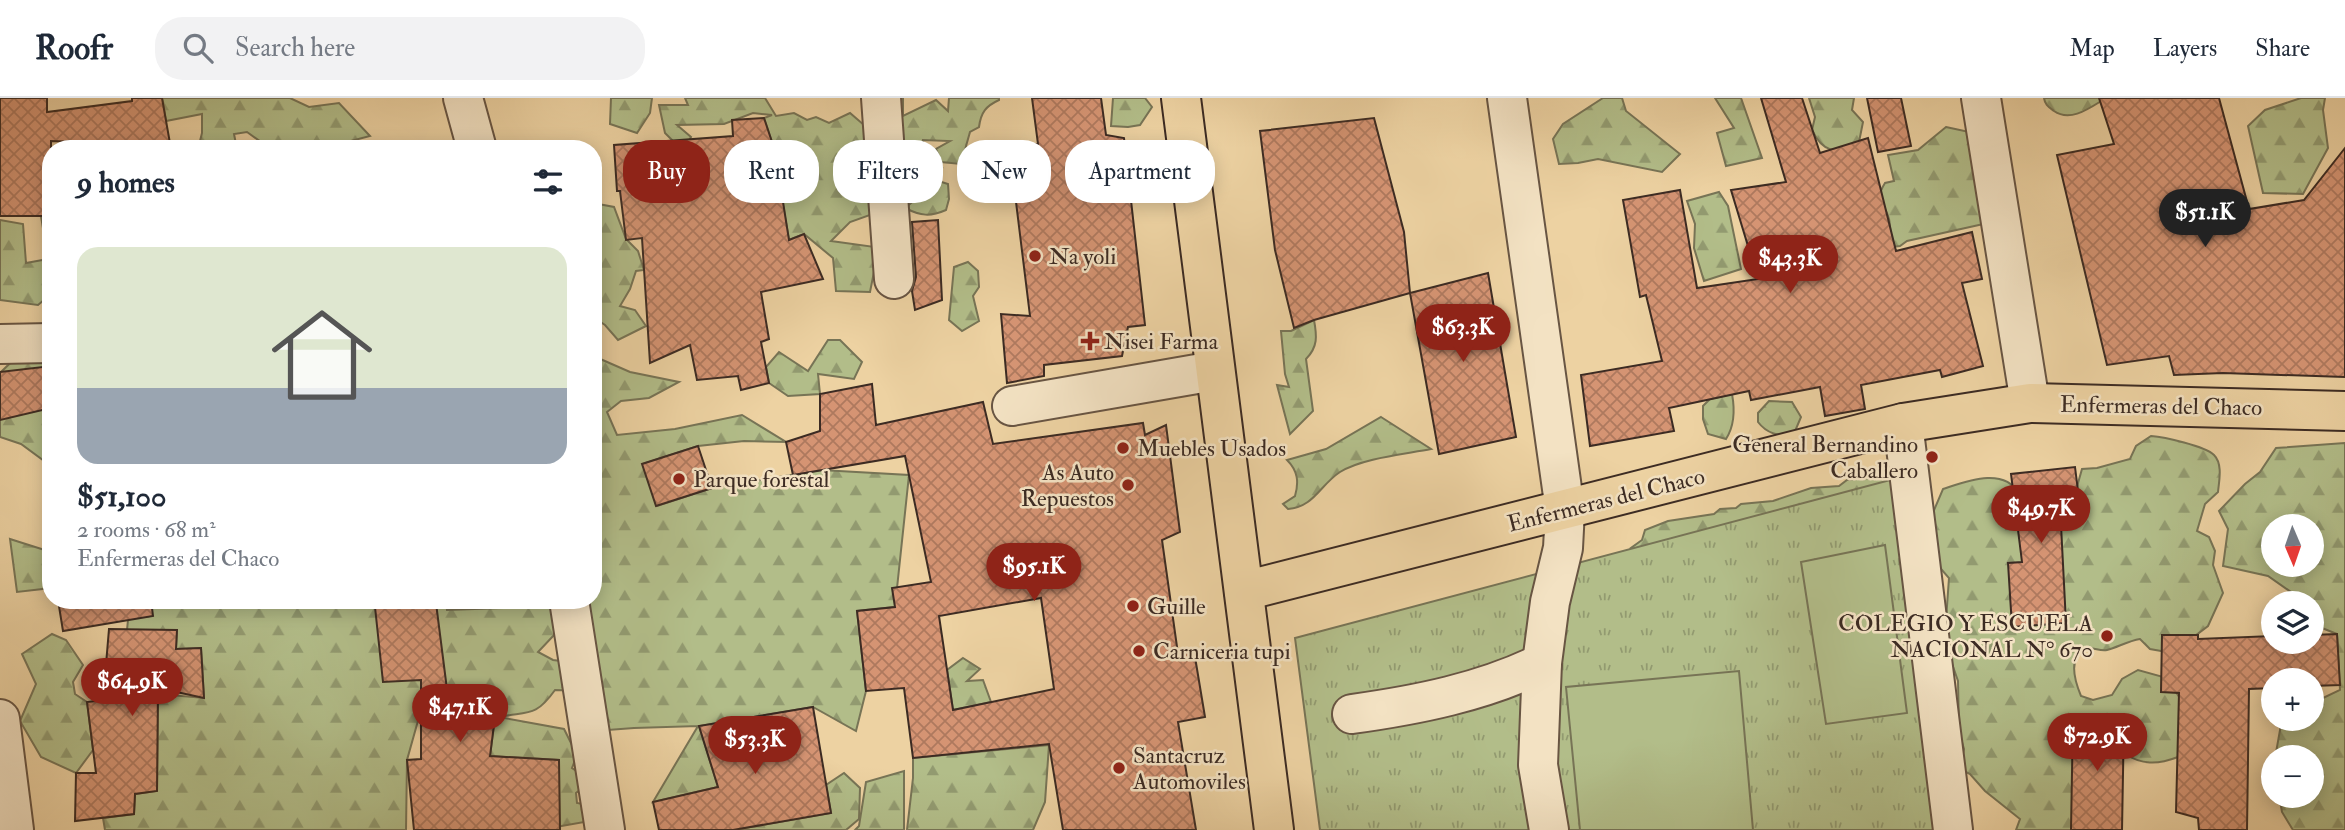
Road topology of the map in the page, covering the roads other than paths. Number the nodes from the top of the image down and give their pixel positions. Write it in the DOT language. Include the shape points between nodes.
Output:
graph roads {
  1 [pos="463,98"];
  2 [pos="881,98"];
  3 [pos="1181,98"];
  4 [pos="1507,98"];
  5 [pos="1981,98"];
  6 [pos="475,140"];
  7 [pos="894,279"];
  8 [pos="42,343"];
  9 [pos="0,344"];
  10 [pos="1214,371"];
  11 [pos="2030,402"];
  12 [pos="1012,406"];
  13 [pos="2345,411"];
  14 [pos="1903,423"];
  15 [pos="1565,510"];
  16 [pos="1244,591"];
  17 [pos="570,609"];
  18 [pos="1542,663"];
  19 [pos="1352,714"];
  20 [pos="0,719"];
  21 [pos="14,830"];
  22 [pos="605,830"];
  23 [pos="1274,830"];
  24 [pos="1549,830"];
  25 [pos="1953,830"];
  1 -- 6 [label="street"];
  2 -- 7 [label="street"];
  3 -- 10 [label="main road"];
  4 -- 15 [label="street"];
  5 -- 11 [label="street"];
  8 -- 9 [label="street"];
  10 -- 12 [label="street"];
  10 -- 16 [label="main road"];
  11 -- 13 [label="main road, Enfermeras del Chaco"];
  11 -- 14 [label="main road, Enfermeras del Chaco"];
  14 -- 15 [label="main road, Enfermeras del Chaco"];
  14 -- 25 [label="street"];
  15 -- 16 [label="main road, Enfermeras del Chaco"];
  15 -- 18 [label="street" via="1563,548"];
  16 -- 23 [label="main road"];
  17 -- 22 [label="street"];
  18 -- 19 [label="street" via="1429,702"];
  18 -- 24 [label="street" via="1538,765"];
  20 -- 21 [label="street"];
}
